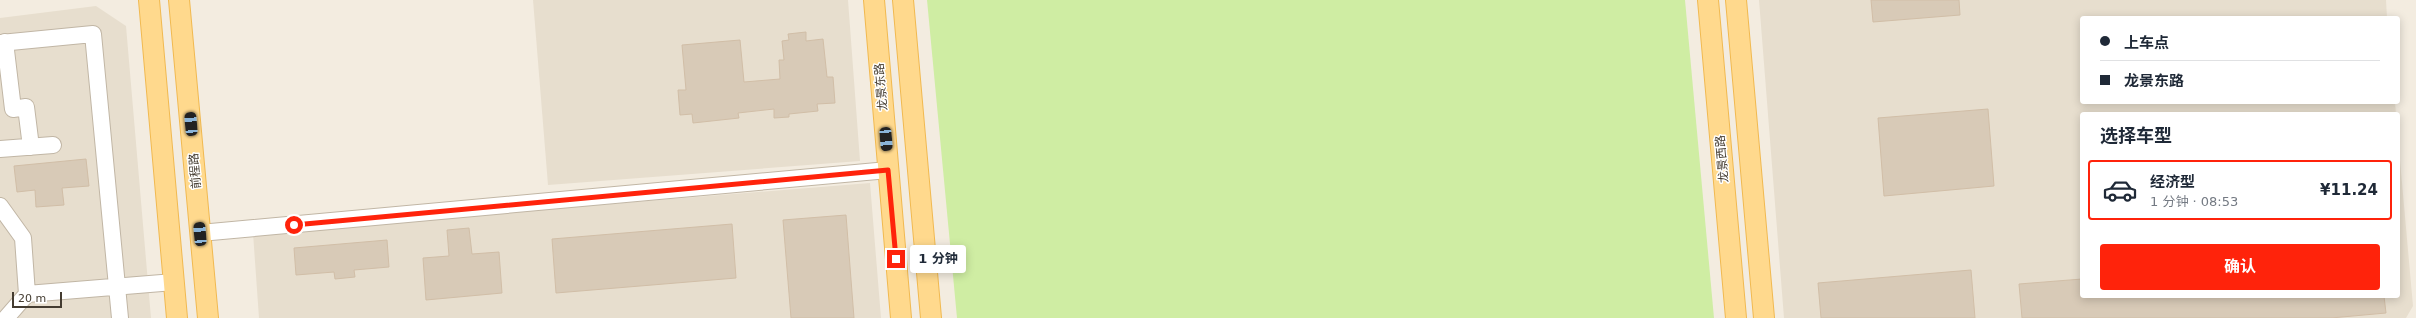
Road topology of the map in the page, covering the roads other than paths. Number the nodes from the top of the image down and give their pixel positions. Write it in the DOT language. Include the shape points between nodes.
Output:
graph roads {
  1 [pos="149,0"];
  2 [pos="180,0"];
  3 [pos="874,0"];
  4 [pos="903,0"];
  5 [pos="1708,0"];
  6 [pos="1736,0"];
  7 [pos="2,42"];
  8 [pos="52,145"];
  9 [pos="31,147"];
  10 [pos="0,149"];
  11 [pos="888,170"];
  12 [pos="0,206"];
  13 [pos="6,223"];
  14 [pos="200,234"];
  15 [pos="174,282"];
  16 [pos="117,287"];
  17 [pos="27,294"];
  18 [pos="6,318"];
  19 [pos="120,318"];
  20 [pos="177,318"];
  21 [pos="208,318"];
  22 [pos="901,318"];
  23 [pos="931,318"];
  24 [pos="1736,318"];
  25 [pos="1764,318"];
  1 -- 15 [label="main road"];
  2 -- 14 [label="main road, 前程路"];
  3 -- 11 [label="main road, 龙景东路"];
  4 -- 23 [label="main road"];
  5 -- 24 [label="main road, 龙景西路"];
  6 -- 25 [label="main road"];
  7 -- 9 [label="street" via="13,109 26,107"];
  7 -- 16 [label="street" via="93,34"];
  8 -- 9 [label="street"];
  9 -- 10 [label="street"];
  11 -- 14 [label="street"];
  11 -- 22 [label="main road, 龙景东路"];
  12 -- 13 [label="street"];
  13 -- 17 [label="street" via="22,238"];
  14 -- 21 [label="main road, 前程路"];
  15 -- 16 [label="street"];
  15 -- 20 [label="main road"];
  16 -- 17 [label="street"];
  16 -- 19 [label="street"];
  17 -- 18 [label="street"];
}
